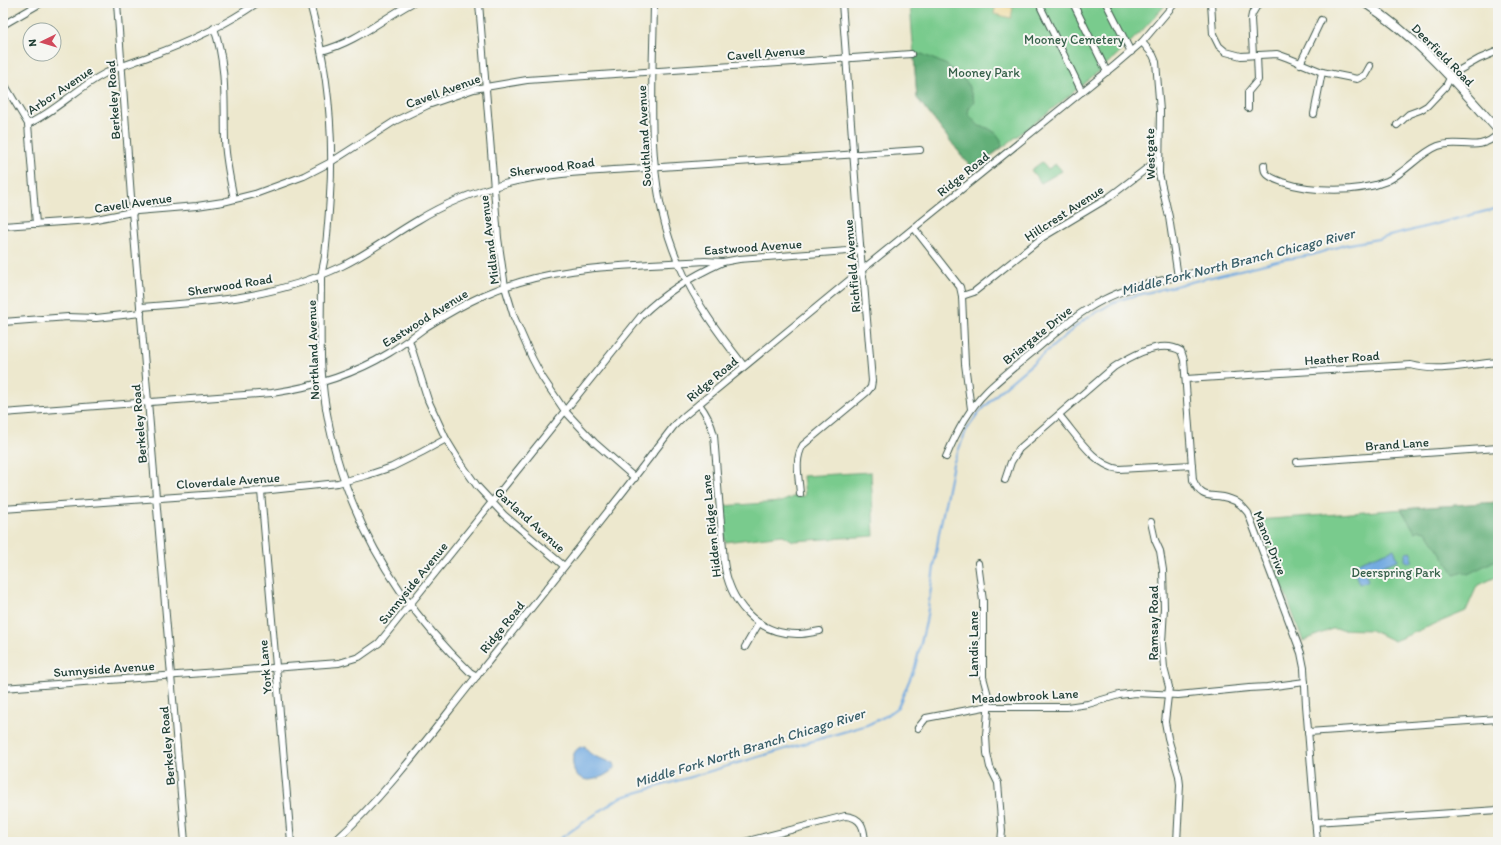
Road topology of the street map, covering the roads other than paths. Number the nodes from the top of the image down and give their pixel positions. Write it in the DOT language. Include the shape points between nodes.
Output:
graph roads {
  1 [pos="41,3"];
  2 [pos="117,3"];
  3 [pos="257,3"];
  4 [pos="310,3"];
  5 [pos="412,3"];
  6 [pos="479,3"];
  7 [pos="654,3"];
  8 [pos="842,3"];
  9 [pos="1040,3"];
  10 [pos="1073,3"];
  11 [pos="1106,3"];
  12 [pos="1175,3"];
  13 [pos="1211,3"];
  14 [pos="1365,3"];
  15 [pos="1258,4"];
  16 [pos="1375,6"];
  17 [pos="1321,20"];
  18 [pos="3,25"];
  19 [pos="214,28"];
  20 [pos="1142,42"];
  21 [pos="321,51"];
  22 [pos="1498,51"];
  23 [pos="1130,52"];
  24 [pos="911,54"];
  25 [pos="1255,55"];
  26 [pos="847,58"];
  27 [pos="1300,64"];
  28 [pos="122,66"];
  29 [pos="1370,66"];
  30 [pos="653,72"];
  31 [pos="1107,72"];
  32 [pos="1322,72"];
  33 [pos="1451,76"];
  34 [pos="3,82"];
  35 [pos="486,87"];
  36 [pos="1082,92"];
  37 [pos="1248,108"];
  38 [pos="1314,114"];
  39 [pos="28,124"];
  40 [pos="1397,125"];
  41 [pos="1498,130"];
  42 [pos="1498,134"];
  43 [pos="920,150"];
  44 [pos="854,155"];
  45 [pos="331,162"];
  46 [pos="1159,162"];
  47 [pos="1264,165"];
  48 [pos="655,168"];
  49 [pos="494,187"];
  50 [pos="234,198"];
  51 [pos="132,211"];
  52 [pos="36,224"];
  53 [pos="3,226"];
  54 [pos="914,228"];
  55 [pos="861,250"];
  56 [pos="723,262"];
  57 [pos="678,263"];
  58 [pos="862,271"];
  59 [pos="1193,273"];
  60 [pos="321,275"];
  61 [pos="1178,277"];
  62 [pos="686,280"];
  63 [pos="505,286"];
  64 [pos="962,296"];
  65 [pos="140,310"];
  66 [pos="3,322"];
  67 [pos="409,340"];
  68 [pos="1498,362"];
  69 [pos="744,366"];
  70 [pos="1186,379"];
  71 [pos="323,382"];
  72 [pos="148,402"];
  73 [pos="699,404"];
  74 [pos="971,409"];
  75 [pos="565,411"];
  76 [pos="3,413"];
  77 [pos="1059,415"];
  78 [pos="446,438"];
  79 [pos="1498,448"];
  80 [pos="946,457"];
  81 [pos="1297,462"];
  82 [pos="1192,465"];
  83 [pos="635,478"];
  84 [pos="1004,480"];
  85 [pos="344,481"];
  86 [pos="261,491"];
  87 [pos="800,494"];
  88 [pos="156,497"];
  89 [pos="491,502"];
  90 [pos="3,509"];
  91 [pos="1151,522"];
  92 [pos="978,563"];
  93 [pos="564,566"];
  94 [pos="410,605"];
  95 [pos="759,623"];
  96 [pos="820,631"];
  97 [pos="745,647"];
  98 [pos="276,668"];
  99 [pos="172,675"];
  100 [pos="476,676"];
  101 [pos="1305,682"];
  102 [pos="3,688"];
  103 [pos="1168,695"];
  104 [pos="989,707"];
  105 [pos="1498,719"];
  106 [pos="918,728"];
  107 [pos="1308,732"];
  108 [pos="1498,810"];
  109 [pos="1315,822"];
  110 [pos="186,842"];
  111 [pos="291,842"];
  112 [pos="334,842"];
  113 [pos="744,842"];
  114 [pos="865,842"];
  115 [pos="1001,842"];
  116 [pos="1177,842"];
  117 [pos="1317,842"];
  1 -- 18 [label="street"];
  2 -- 28 [label="street, Berkeley Road"];
  3 -- 19 [label="street, Arbor Avenue"];
  4 -- 21 [label="street, Northland Avenue"];
  5 -- 21 [label="street" via="360,36"];
  6 -- 35 [label="street, Midland Avenue"];
  7 -- 30 [label="street, Southland Avenue"];
  8 -- 26 [label="street, Richfield Avenue"];
  9 -- 36 [label="street"];
  10 -- 31 [label="street"];
  11 -- 23 [label="street"];
  12 -- 20 [label="street, Ridge Road"];
  13 -- 25 [label="street" via="1213,34 1219,46 1226,52 1236,55"];
  14 -- 16 [label="main road, Deerfield Road"];
  15 -- 25 [label="street" via="1250,19"];
  16 -- 33 [label="main road, Deerfield Road"];
  17 -- 27 [label="street"];
  19 -- 28 [label="street, Arbor Avenue" via="184,43"];
  19 -- 50 [label="street" via="224,72 227,157"];
  20 -- 23 [label="street, Ridge Road"];
  20 -- 46 [label="street, Westgate" via="1153,54 1156,62 1160,112"];
  21 -- 45 [label="street, Northland Avenue" via="328,98"];
  22 -- 33 [label="street" via="1467,65"];
  23 -- 31 [label="street, Ridge Road"];
  24 -- 26 [label="street, Cavell Avenue"];
  25 -- 27 [label="street" via="1277,54"];
  25 -- 37 [label="street" via="1258,80 1248,92"];
  26 -- 30 [label="street, Cavell Avenue"];
  26 -- 44 [label="street, Richfield Avenue"];
  27 -- 32 [label="street"];
  28 -- 39 [label="street, Arbor Avenue" via="89,82 43,117"];
  28 -- 51 [label="street, Berkeley Road"];
  29 -- 32 [label="street" via="1365,75 1357,78"];
  30 -- 35 [label="street, Cavell Avenue" via="527,80"];
  30 -- 48 [label="street, Southland Avenue"];
  31 -- 36 [label="street, Ridge Road"];
  32 -- 38 [label="street"];
  33 -- 40 [label="street" via="1446,86 1427,106 1409,114"];
  33 -- 41 [label="main road, Deerfield Road"];
  34 -- 39 [label="street"];
  35 -- 45 [label="street, Cavell Avenue" via="413,112 371,135"];
  35 -- 49 [label="street, Midland Avenue"];
  36 -- 54 [label="street, Ridge Road"];
  39 -- 52 [label="street"];
  42 -- 47 [label="street" via="1474,146 1452,143 1434,148 1393,178 1356,188 1321,190 1294,186 1271,177 1265,171"];
  43 -- 44 [label="street, Sherwood Road"];
  44 -- 48 [label="street, Sherwood Road"];
  44 -- 55 [label="street, Richfield Avenue"];
  45 -- 50 [label="street, Cavell Avenue" via="272,189"];
  45 -- 60 [label="street, Northland Avenue" via="328,225"];
  46 -- 61 [label="street, Westgate" via="1160,181 1169,217"];
  46 -- 64 [label="street, Hillcrest Avenue" via="1108,198 1042,237 974,292"];
  48 -- 49 [label="street, Sherwood Road" via="546,176"];
  48 -- 57 [label="street, Southland Avenue" via="664,218"];
  49 -- 60 [label="street, Sherwood Road" via="438,209 368,252"];
  49 -- 63 [label="street, Midland Avenue"];
  50 -- 51 [label="street, Cavell Avenue" via="198,206"];
  51 -- 52 [label="street, Cavell Avenue" via="91,220"];
  51 -- 65 [label="street, Berkeley Road"];
  52 -- 53 [label="street, Cavell Avenue"];
  54 -- 58 [label="street, Ridge Road"];
  54 -- 64 [label="street" via="956,281"];
  55 -- 56 [label="street, Eastwood Avenue"];
  55 -- 58 [label="street, Richfield Avenue"];
  56 -- 57 [label="street, Eastwood Avenue"];
  56 -- 62 [label="street, Sunnyside Avenue"];
  57 -- 62 [label="street, Southland Avenue"];
  57 -- 63 [label="street, Eastwood Avenue" via="579,270"];
  58 -- 69 [label="street, Ridge Road"];
  58 -- 87 [label="street, Richfield Avenue" via="871,387 803,445 797,460"];
  59 -- 61 [label="street"];
  60 -- 65 [label="street, Sherwood Road" via="252,296"];
  60 -- 71 [label="street, Northland Avenue"];
  61 -- 74 [label="street, Briargate Drive" via="1128,290 1085,310 994,385"];
  62 -- 69 [label="street, Southland Avenue" via="706,315"];
  62 -- 75 [label="street, Sunnyside Avenue" via="665,294 641,316"];
  63 -- 67 [label="street, Eastwood Avenue" via="460,307"];
  63 -- 75 [label="street, Midland Avenue" via="527,348 542,377"];
  64 -- 74 [label="street" via="965,364"];
  65 -- 66 [label="street, Sherwood Road" via="103,318 68,316"];
  65 -- 72 [label="street, Berkeley Road"];
  67 -- 71 [label="street, Eastwood Avenue" via="365,366"];
  67 -- 78 [label="street, Garland Avenue" via="428,400"];
  68 -- 70 [label="street, Heather Road" via="1445,369 1411,365"];
  69 -- 73 [label="street, Ridge Road"];
  70 -- 77 [label="street, Manor Drive" via="1183,354 1176,349 1164,347 1142,352 1114,367"];
  70 -- 82 [label="street, Manor Drive"];
  71 -- 72 [label="street, Eastwood Avenue" via="272,393"];
  71 -- 85 [label="street, Northland Avenue" via="329,424"];
  72 -- 76 [label="street, Eastwood Avenue"];
  72 -- 88 [label="street, Berkeley Road"];
  73 -- 83 [label="street, Ridge Road" via="673,427"];
  73 -- 95 [label="street, Hidden Ridge Lane" via="705,411 714,435 726,577 741,606"];
  74 -- 80 [label="street, Briargate Drive"];
  75 -- 83 [label="street, Midland Avenue" via="595,443"];
  75 -- 89 [label="street, Sunnyside Avenue"];
  77 -- 82 [label="street" via="1093,455 1112,468"];
  77 -- 84 [label="street" via="1019,449"];
  78 -- 85 [label="street, Cloverdale Avenue" via="403,462"];
  78 -- 89 [label="street, Garland Avenue" via="460,462"];
  79 -- 81 [label="street, Brand Lane"];
  82 -- 101 [label="street, Manor Drive" via="1193,480 1201,493 1230,498 1243,507 1251,519 1301,653"];
  83 -- 93 [label="street, Ridge Road"];
  85 -- 86 [label="street, Cloverdale Avenue"];
  85 -- 94 [label="street, Northland Avenue" via="376,553"];
  86 -- 88 [label="street, Cloverdale Avenue"];
  86 -- 98 [label="street, York Lane"];
  88 -- 90 [label="street, Cloverdale Avenue"];
  88 -- 99 [label="street, Berkeley Road"];
  89 -- 93 [label="street, Garland Avenue"];
  89 -- 94 [label="street, Sunnyside Avenue"];
  91 -- 103 [label="street, Ramsay Road" via="1163,570 1162,644"];
  92 -- 104 [label="street, Landis Lane" via="984,601 982,678"];
  93 -- 100 [label="street, Ridge Road"];
  94 -- 98 [label="street, Sunnyside Avenue" via="379,643 359,657 339,664"];
  94 -- 100 [label="street, Northland Avenue" via="437,638"];
  95 -- 96 [label="street, Hidden Ridge Lane" via="789,634"];
  95 -- 97 [label="street"];
  98 -- 99 [label="street, Sunnyside Avenue"];
  98 -- 111 [label="street, York Lane"];
  99 -- 102 [label="street, Sunnyside Avenue"];
  99 -- 110 [label="street, Berkeley Road"];
  100 -- 112 [label="street, Ridge Road" via="379,796"];
  101 -- 103 [label="street, Meadowbrook Lane"];
  101 -- 107 [label="street, Manor Drive"];
  103 -- 104 [label="street, Meadowbrook Lane" via="1119,695 1068,707"];
  103 -- 116 [label="street, Ramsay Road" via="1166,730 1180,785"];
  104 -- 106 [label="street, Meadowbrook Lane" via="926,718"];
  104 -- 115 [label="street, Landis Lane" via="986,729 987,753 998,784"];
  105 -- 107 [label="street"];
  107 -- 109 [label="street, Manor Drive"];
  108 -- 109 [label="street"];
  109 -- 117 [label="street, Manor Drive"];
  113 -- 114 [label="street" via="843,816 852,816 860,822"];
}
